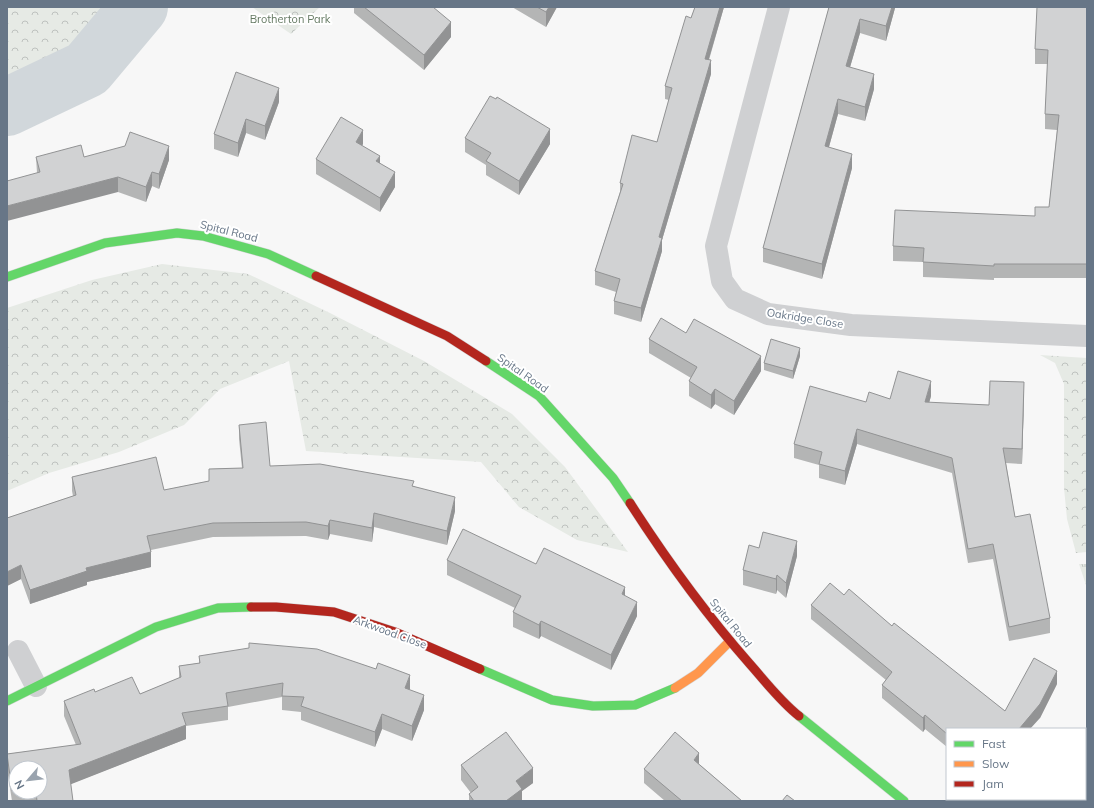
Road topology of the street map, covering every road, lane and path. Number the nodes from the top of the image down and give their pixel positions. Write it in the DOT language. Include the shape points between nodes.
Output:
graph roads {
  1 [pos="780,7"];
  2 [pos="7,277"];
  3 [pos="1087,336"];
  4 [pos="730,641"];
  5 [pos="18,651"];
  6 [pos="36,686"];
  7 [pos="7,701"];
  8 [pos="904,801"];
  1 -- 3 [label="street, Oakridge Close" via="716,246 722,281 735,299 768,314 851,325"];
  2 -- 4 [label="main road, Spital Road" via="105,243 177,233 203,236 268,254 447,336 540,396 613,478 661,551"];
  4 -- 6 [label="main road, Arkwood Close" via="698,673 669,692 635,705 593,706 552,700 395,632 334,612 276,607 218,608 156,627"];
  4 -- 8 [label="main road, Spital Road" via="786,706"];
  5 -- 6 [label="street"];
  6 -- 7 [label="main road, Arkwood Close"];
}
